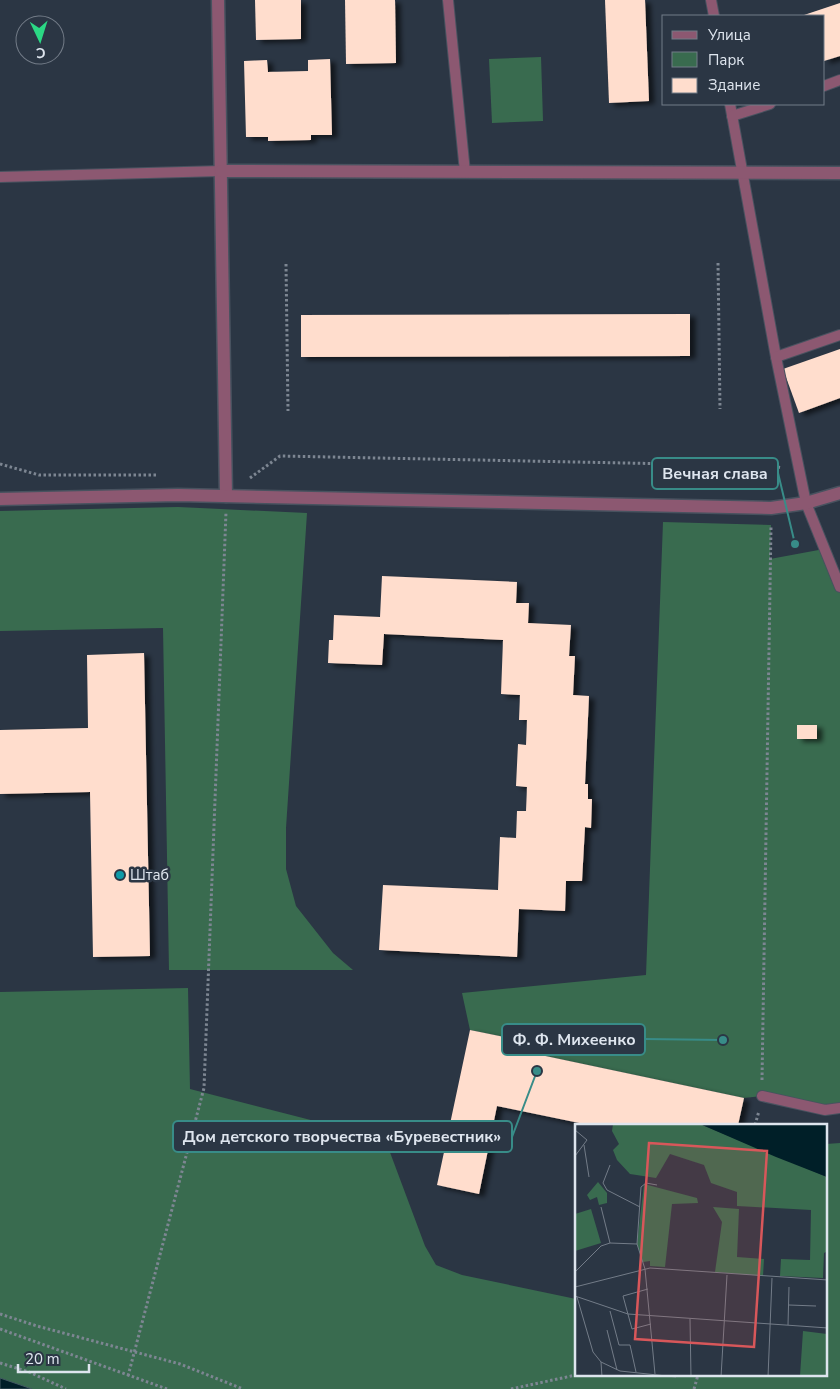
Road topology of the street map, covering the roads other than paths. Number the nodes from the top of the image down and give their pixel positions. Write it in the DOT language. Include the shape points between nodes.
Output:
graph roads {
  1 [pos="218,0"];
  2 [pos="448,0"];
  3 [pos="711,0"];
  4 [pos="714,15"];
  5 [pos="840,80"];
  6 [pos="825,86"];
  7 [pos="730,105"];
  8 [pos="767,105"];
  9 [pos="732,116"];
  10 [pos="221,171"];
  11 [pos="465,172"];
  12 [pos="743,172"];
  13 [pos="840,173"];
  14 [pos="0,177"];
  15 [pos="840,335"];
  16 [pos="776,357"];
  17 [pos="840,493"];
  18 [pos="226,496"];
  19 [pos="0,499"];
  20 [pos="806,503"];
  21 [pos="840,587"];
  22 [pos="762,1096"];
  23 [pos="840,1108"];
  1 -- 10 [label="street"];
  2 -- 11 [label="lane"];
  3 -- 4 [label="lane"];
  5 -- 6 [label="lane"];
  7 -- 9 [label="lane"];
  8 -- 9 [label="lane"];
  9 -- 12 [label="lane"];
  10 -- 11 [label="street"];
  10 -- 14 [label="lane"];
  10 -- 18 [label="street"];
  11 -- 12 [label="street"];
  12 -- 13 [label="street"];
  12 -- 16 [label="lane"];
  15 -- 16 [label="lane"];
  16 -- 20 [label="lane"];
  17 -- 20 [label="street"];
  18 -- 19 [label="street"];
  18 -- 20 [label="street" via="771,508"];
  20 -- 21 [label="lane"];
  22 -- 23 [label="lane" via="825,1110"];
}
